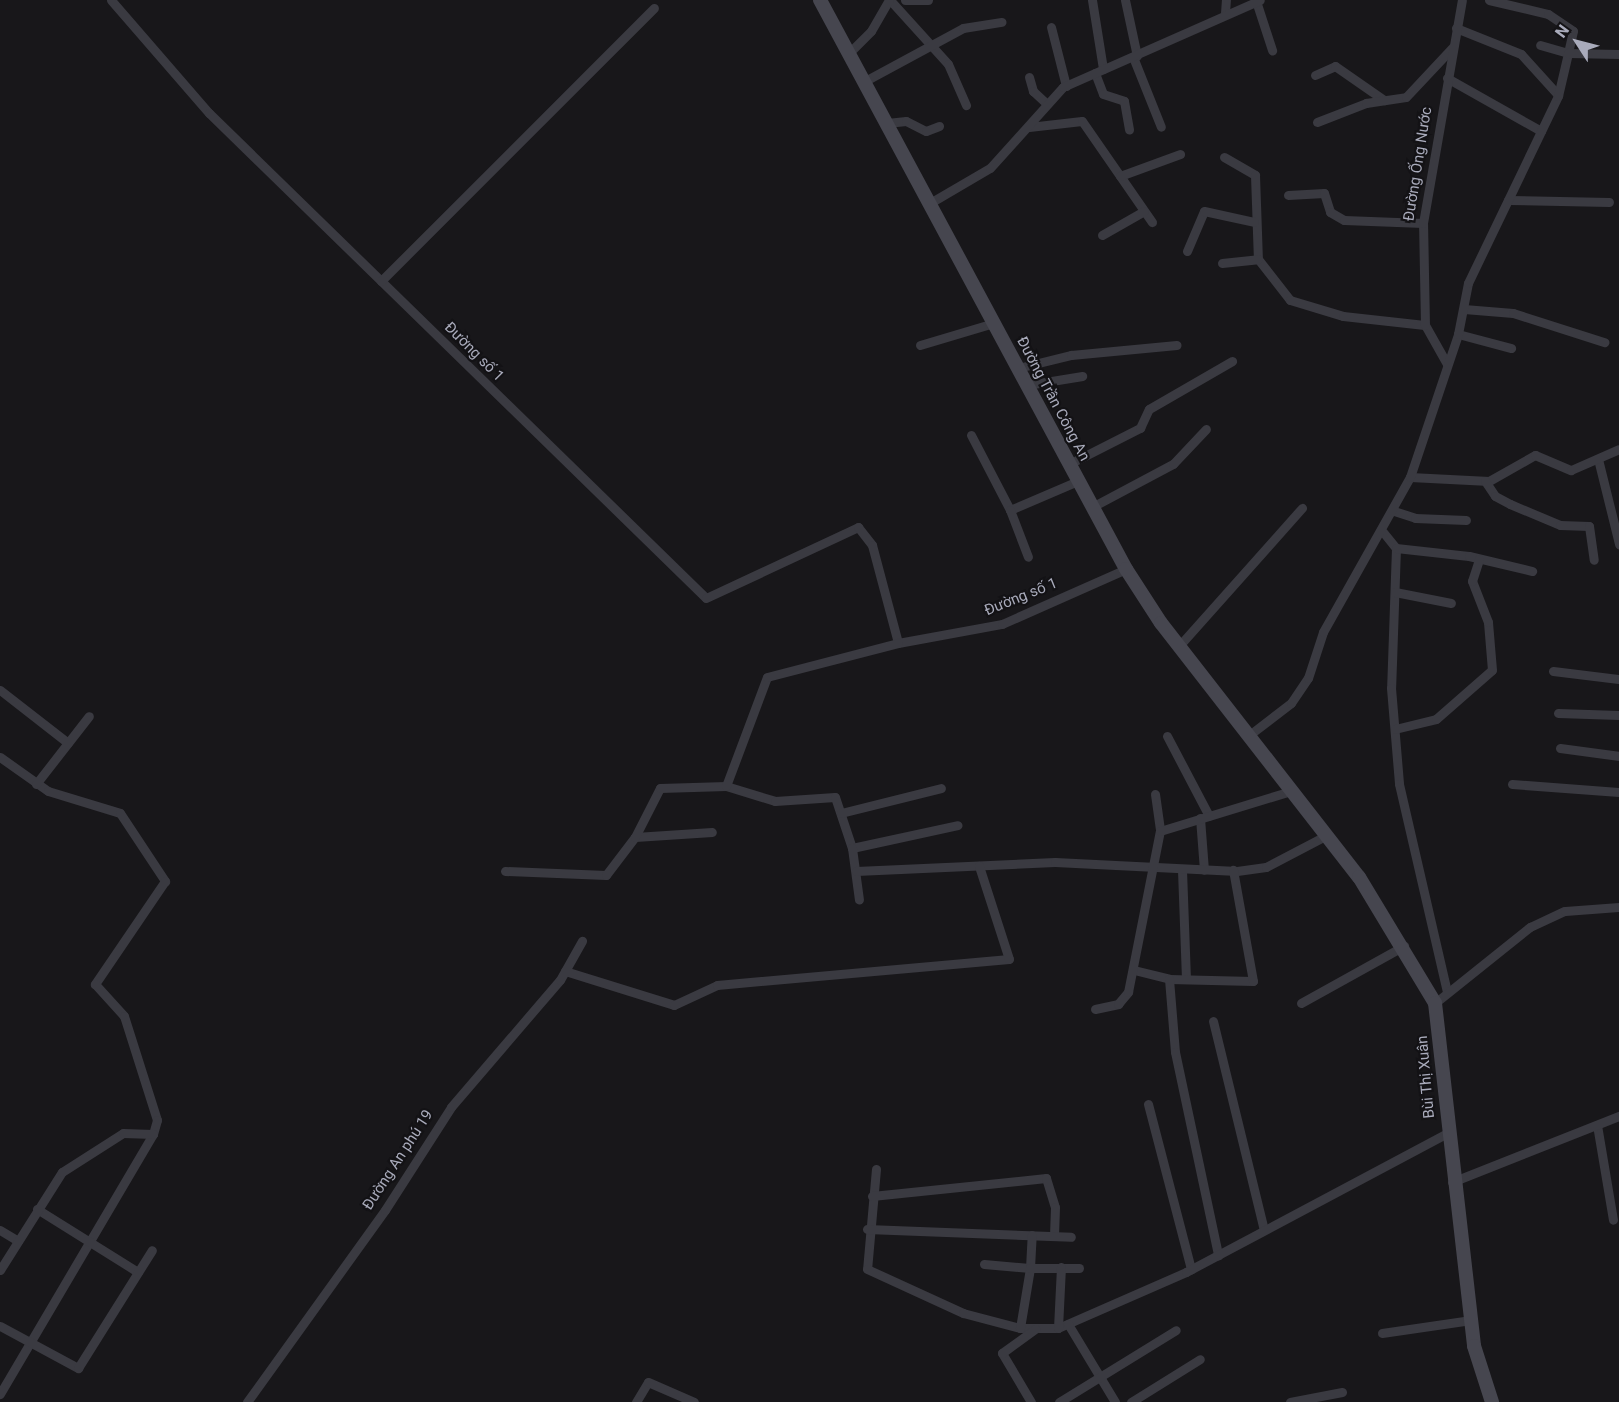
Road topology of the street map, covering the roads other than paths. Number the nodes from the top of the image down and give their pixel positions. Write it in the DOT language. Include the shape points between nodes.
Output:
graph roads {
  1 [pos="111,0"];
  2 [pos="820,0"];
  3 [pos="889,0"];
  4 [pos="904,0"];
  5 [pos="928,0"];
  6 [pos="1092,0"];
  7 [pos="1125,0"];
  8 [pos="1226,0"];
  9 [pos="1462,0"];
  10 [pos="1489,0"];
  11 [pos="1258,1"];
  12 [pos="654,8"];
  13 [pos="1225,13"];
  14 [pos="1002,22"];
  15 [pos="1051,27"];
  16 [pos="1456,28"];
  17 [pos="1540,45"];
  18 [pos="927,46"];
  19 [pos="1453,47"];
  20 [pos="1272,50"];
  21 [pos="849,53"];
  22 [pos="1568,53"];
  23 [pos="1619,54"];
  24 [pos="1135,56"];
  25 [pos="1099,71"];
  26 [pos="1315,75"];
  27 [pos="1029,77"];
  28 [pos="1447,78"];
  29 [pos="865,81"];
  30 [pos="1066,86"];
  31 [pos="1558,95"];
  32 [pos="1384,100"];
  33 [pos="1046,103"];
  34 [pos="966,105"];
  35 [pos="1317,122"];
  36 [pos="887,123"];
  37 [pos="939,126"];
  38 [pos="1029,127"];
  39 [pos="1161,128"];
  40 [pos="1129,130"];
  41 [pos="1541,131"];
  42 [pos="1180,154"];
  43 [pos="1224,157"];
  44 [pos="1120,176"];
  45 [pos="1288,195"];
  46 [pos="1508,200"];
  47 [pos="1609,202"];
  48 [pos="930,203"];
  49 [pos="1144,211"];
  50 [pos="1152,222"];
  51 [pos="1254,222"];
  52 [pos="1423,223"];
  53 [pos="1102,235"];
  54 [pos="1187,251"];
  55 [pos="1258,259"];
  56 [pos="1222,263"];
  57 [pos="381,281"];
  58 [pos="1464,309"];
  59 [pos="994,323"];
  60 [pos="1425,326"];
  61 [pos="1458,334"];
  62 [pos="1604,342"];
  63 [pos="920,345"];
  64 [pos="1178,345"];
  65 [pos="1511,348"];
  66 [pos="1232,361"];
  67 [pos="1447,364"];
  68 [pos="1018,368"];
  69 [pos="1082,376"];
  70 [pos="1028,385"];
  71 [pos="1206,429"];
  72 [pos="971,435"];
  73 [pos="1619,449"];
  74 [pos="1598,459"];
  75 [pos="1069,464"];
  76 [pos="1410,477"];
  77 [pos="1078,481"];
  78 [pos="1485,481"];
  79 [pos="1092,507"];
  80 [pos="1302,508"];
  81 [pos="1010,510"];
  82 [pos="1394,511"];
  83 [pos="1466,520"];
  84 [pos="1383,532"];
  85 [pos="1619,544"];
  86 [pos="1396,548"];
  87 [pos="1028,557"];
  88 [pos="1479,559"];
  89 [pos="1594,560"];
  90 [pos="1126,569"];
  91 [pos="1532,571"];
  92 [pos="1395,592"];
  93 [pos="1451,603"];
  94 [pos="897,638"];
  95 [pos="1179,646"];
  96 [pos="1553,671"];
  97 [pos="1619,679"];
  98 [pos="0,690"];
  99 [pos="1558,713"];
  100 [pos="1619,715"];
  101 [pos="89,716"];
  102 [pos="1395,729"];
  103 [pos="1167,736"];
  104 [pos="1248,736"];
  105 [pos="68,743"];
  106 [pos="1560,748"];
  107 [pos="1619,756"];
  108 [pos="0,757"];
  109 [pos="36,784"];
  110 [pos="1512,784"];
  111 [pos="726,786"];
  112 [pos="941,788"];
  113 [pos="1291,790"];
  114 [pos="1619,792"];
  115 [pos="1155,794"];
  116 [pos="841,813"];
  117 [pos="1204,817"];
  118 [pos="958,825"];
  119 [pos="1160,831"];
  120 [pos="712,832"];
  121 [pos="1327,835"];
  122 [pos="634,837"];
  123 [pos="852,848"];
  124 [pos="979,866"];
  125 [pos="1157,866"];
  126 [pos="1182,870"];
  127 [pos="1204,870"];
  128 [pos="1233,870"];
  129 [pos="505,871"];
  130 [pos="856,871"];
  131 [pos="859,900"];
  132 [pos="1619,907"];
  133 [pos="582,941"];
  134 [pos="1404,946"];
  135 [pos="1134,970"];
  136 [pos="565,971"];
  137 [pos="1186,978"];
  138 [pos="1169,979"];
  139 [pos="1447,992"];
  140 [pos="1301,1003"];
  141 [pos="1435,1003"];
  142 [pos="1095,1009"];
  143 [pos="1213,1021"];
  144 [pos="1148,1104"];
  145 [pos="1619,1116"];
  146 [pos="1597,1125"];
  147 [pos="1447,1133"];
  148 [pos="153,1134"];
  149 [pos="876,1169"];
  150 [pos="1452,1182"];
  151 [pos="872,1196"];
  152 [pos="37,1209"];
  153 [pos="1613,1220"];
  154 [pos="867,1229"];
  155 [pos="0,1230"];
  156 [pos="1264,1230"];
  157 [pos="1032,1235"];
  158 [pos="1054,1236"];
  159 [pos="1071,1237"];
  160 [pos="90,1240"];
  161 [pos="18,1241"];
  162 [pos="153,1250"];
  163 [pos="1218,1255"];
  164 [pos="984,1264"];
  165 [pos="1061,1267"];
  166 [pos="1030,1268"];
  167 [pos="1078,1268"];
  168 [pos="1191,1269"];
  169 [pos="0,1270"];
  170 [pos="138,1272"];
  171 [pos="1471,1320"];
  172 [pos="1068,1324"];
  173 [pos="0,1326"];
  174 [pos="1020,1328"];
  175 [pos="1058,1328"];
  176 [pos="1035,1329"];
  177 [pos="1176,1330"];
  178 [pos="1382,1332"];
  179 [pos="28,1345"];
  180 [pos="1200,1359"];
  181 [pos="1100,1377"];
  182 [pos="1342,1392"];
  183 [pos="0,1394"];
  184 [pos="247,1402"];
  185 [pos="636,1402"];
  186 [pos="694,1402"];
  187 [pos="1030,1402"];
  188 [pos="1059,1402"];
  189 [pos="1115,1402"];
  190 [pos="1131,1402"];
  191 [pos="1290,1402"];
  192 [pos="1492,1402"];
  1 -- 57 [label="street, Đường số 1" via="209,113"];
  2 -- 21 [label="main road, Đường Trần Công An"];
  3 -- 18 [label="street"];
  3 -- 21 [label="street" via="871,32"];
  4 -- 5 [label="street"];
  6 -- 25 [label="street"];
  7 -- 24 [label="street"];
  8 -- 13 [label="street"];
  9 -- 16 [label="street, Đường Ống Nước"];
  10 -- 22 [label="street" via="1559,19 1573,31"];
  11 -- 13 [label="street"];
  11 -- 20 [label="street"];
  12 -- 57 [label="street"];
  13 -- 24 [label="street"];
  14 -- 18 [label="street" via="963,28"];
  15 -- 30 [label="street"];
  16 -- 19 [label="street, Đường Ống Nước"];
  16 -- 31 [label="street" via="1521,54"];
  17 -- 22 [label="street"];
  18 -- 29 [label="street"];
  18 -- 34 [label="street" via="948,64"];
  19 -- 28 [label="street, Đường Ống Nước"];
  19 -- 32 [label="street" via="1406,97"];
  21 -- 29 [label="main road, Đường Trần Công An"];
  22 -- 23 [label="street"];
  22 -- 31 [label="street"];
  24 -- 25 [label="street"];
  24 -- 39 [label="street"];
  25 -- 30 [label="street"];
  25 -- 40 [label="street" via="1103,94 1124,101"];
  26 -- 32 [label="street" via="1335,66"];
  27 -- 33 [label="street" via="1032,91"];
  28 -- 41 [label="street"];
  28 -- 52 [label="street, Đường Ống Nước"];
  29 -- 36 [label="main road, Đường Trần Công An"];
  30 -- 33 [label="street"];
  31 -- 41 [label="street"];
  32 -- 35 [label="street"];
  33 -- 38 [label="street"];
  36 -- 37 [label="street" via="906,121 926,131"];
  36 -- 48 [label="main road, Đường Trần Công An"];
  38 -- 44 [label="street" via="1082,121"];
  38 -- 48 [label="street" via="990,168"];
  41 -- 46 [label="street"];
  42 -- 44 [label="street"];
  43 -- 51 [label="street" via="1255,175"];
  44 -- 49 [label="street"];
  45 -- 52 [label="street" via="1323,193 1330,212 1344,220"];
  46 -- 47 [label="street"];
  46 -- 58 [label="street" via="1468,283"];
  48 -- 59 [label="main road, Đường Trần Công An"];
  49 -- 50 [label="street"];
  49 -- 53 [label="street"];
  51 -- 54 [label="street" via="1204,211"];
  51 -- 55 [label="street"];
  52 -- 60 [label="street, Đường Ống Nước"];
  55 -- 56 [label="street"];
  55 -- 60 [label="street" via="1290,300 1302,306"];
  57 -- 94 [label="street, Đường số 1" via="706,598 858,527 872,545"];
  58 -- 61 [label="street"];
  58 -- 62 [label="street" via="1513,313"];
  59 -- 63 [label="street"];
  59 -- 68 [label="main road, Đường Trần Công An"];
  60 -- 67 [label="street, Đường Ống Nước"];
  61 -- 65 [label="street"];
  61 -- 67 [label="street"];
  64 -- 68 [label="street" via="1071,355"];
  66 -- 75 [label="street" via="1149,409 1140,428"];
  67 -- 76 [label="street"];
  68 -- 70 [label="main road, Đường Trần Công An"];
  69 -- 70 [label="street"];
  70 -- 75 [label="main road, Đường Trần Công An"];
  71 -- 79 [label="street" via="1173,464"];
  72 -- 81 [label="street"];
  73 -- 74 [label="street"];
  74 -- 78 [label="street" via="1566,471 1529,456 1508,474"];
  74 -- 85 [label="street"];
  75 -- 77 [label="main road, Đường Trần Công An"];
  76 -- 78 [label="street"];
  76 -- 82 [label="street"];
  77 -- 79 [label="main road, Đường Trần Công An"];
  77 -- 81 [label="street"];
  78 -- 89 [label="street" via="1495,496 1510,504 1560,525 1589,526"];
  79 -- 90 [label="main road, Đường Trần Công An"];
  80 -- 95 [label="street"];
  81 -- 87 [label="street"];
  82 -- 83 [label="street" via="1415,518"];
  82 -- 84 [label="street"];
  84 -- 86 [label="street"];
  84 -- 104 [label="street" via="1338,603 1299,692"];
  86 -- 88 [label="street"];
  86 -- 92 [label="street"];
  88 -- 91 [label="street"];
  88 -- 102 [label="street" via="1472,581 1488,622 1492,670 1436,719"];
  90 -- 94 [label="street, Đường số 1" via="1002,624"];
  90 -- 95 [label="main road, Đường Trần Công An"];
  92 -- 93 [label="street"];
  92 -- 102 [label="street"];
  94 -- 111 [label="street, Đường số 1" via="767,677"];
  95 -- 104 [label="main road, Đường Trần Công An"];
  96 -- 97 [label="street"];
  98 -- 105 [label="street"];
  99 -- 100 [label="street"];
  101 -- 105 [label="street"];
  102 -- 139 [label="street" via="1399,784"];
  103 -- 117 [label="street"];
  104 -- 113 [label="main road, Đường Trần Công An"];
  105 -- 109 [label="street"];
  106 -- 107 [label="street"];
  108 -- 109 [label="street"];
  109 -- 148 [label="street" via="120,813 165,881 95,984 124,1016 157,1120"];
  110 -- 114 [label="street"];
  111 -- 116 [label="street" via="775,801 832,796"];
  111 -- 122 [label="street" via="660,788"];
  112 -- 116 [label="street"];
  113 -- 117 [label="street"];
  113 -- 121 [label="main road, Bùi Thị Xuân"];
  115 -- 119 [label="street"];
  116 -- 123 [label="street"];
  117 -- 119 [label="street"];
  117 -- 127 [label="street"];
  118 -- 123 [label="street"];
  119 -- 125 [label="street"];
  120 -- 122 [label="street"];
  121 -- 128 [label="street" via="1266,867"];
  121 -- 134 [label="main road, Bùi Thị Xuân"];
  122 -- 129 [label="street" via="606,874"];
  123 -- 130 [label="street"];
  124 -- 125 [label="street"];
  124 -- 130 [label="street"];
  124 -- 136 [label="street" via="1009,960 717,985 674,1005"];
  125 -- 126 [label="street"];
  125 -- 135 [label="street"];
  126 -- 127 [label="street"];
  126 -- 137 [label="street"];
  127 -- 128 [label="street"];
  128 -- 137 [label="street" via="1253,980"];
  130 -- 131 [label="street"];
  132 -- 139 [label="street" via="1565,911 1530,927"];
  133 -- 136 [label="street, Đường An phú 19"];
  134 -- 140 [label="street"];
  134 -- 141 [label="main road, Bùi Thị Xuân"];
  135 -- 138 [label="street"];
  135 -- 142 [label="street" via="1123,1000"];
  136 -- 184 [label="street, Đường An phú 19" via="451,1107 385,1210"];
  137 -- 138 [label="street"];
  138 -- 163 [label="street" via="1175,1052"];
  139 -- 141 [label="street"];
  141 -- 147 [label="main road, Bùi Thị Xuân"];
  143 -- 156 [label="street"];
  144 -- 168 [label="street"];
  145 -- 146 [label="street"];
  146 -- 150 [label="street"];
  146 -- 153 [label="street"];
  147 -- 150 [label="main road, Bùi Thị Xuân"];
  147 -- 156 [label="street"];
  148 -- 152 [label="street" via="123,1133 62,1172"];
  148 -- 160 [label="street"];
  149 -- 151 [label="street"];
  150 -- 171 [label="main road, Bùi Thị Xuân"];
  151 -- 154 [label="street"];
  151 -- 158 [label="street" via="1046,1178 1055,1207"];
  152 -- 160 [label="street"];
  152 -- 161 [label="street"];
  154 -- 157 [label="street"];
  154 -- 174 [label="street" via="867,1269 963,1313"];
  155 -- 161 [label="street"];
  156 -- 163 [label="street"];
  157 -- 158 [label="street"];
  157 -- 166 [label="street"];
  158 -- 159 [label="street"];
  160 -- 170 [label="street"];
  160 -- 179 [label="street"];
  161 -- 169 [label="street"];
  162 -- 170 [label="street"];
  163 -- 168 [label="street"];
  164 -- 166 [label="street"];
  165 -- 166 [label="street"];
  165 -- 167 [label="street"];
  165 -- 175 [label="street"];
  166 -- 174 [label="street"];
  168 -- 172 [label="street"];
  170 -- 179 [label="street" via="78,1368"];
  171 -- 178 [label="street"];
  171 -- 192 [label="main road, Bùi Thị Xuân"];
  172 -- 175 [label="street"];
  172 -- 181 [label="street"];
  173 -- 179 [label="street"];
  174 -- 176 [label="street"];
  175 -- 176 [label="street"];
  176 -- 187 [label="street" via="1002,1353"];
  177 -- 181 [label="street"];
  179 -- 183 [label="street"];
  180 -- 190 [label="street"];
  181 -- 188 [label="street"];
  181 -- 189 [label="street"];
  182 -- 191 [label="street"];
  185 -- 186 [label="street" via="648,1382"];
}
